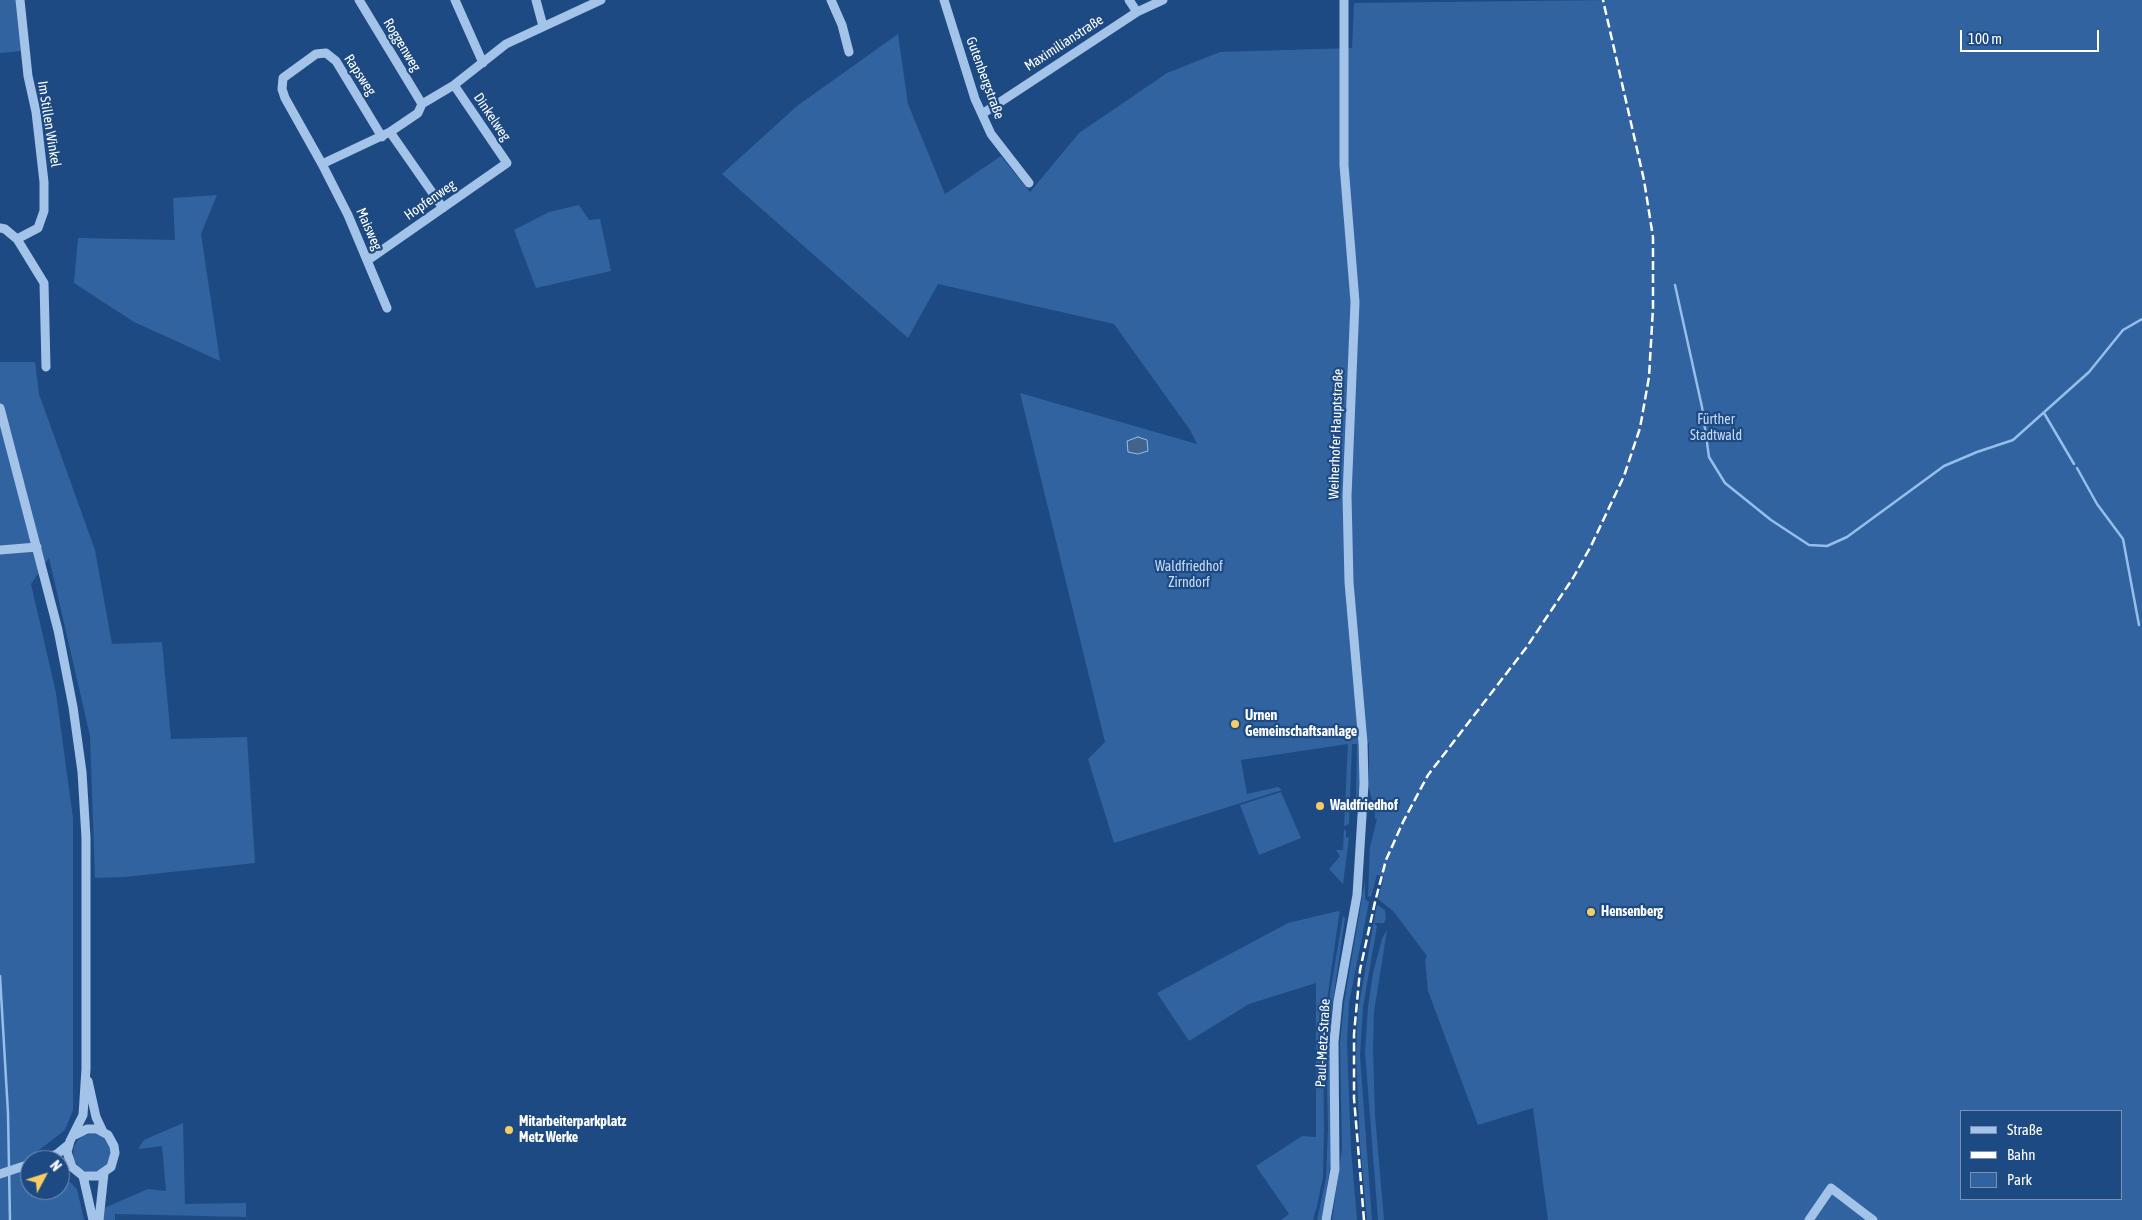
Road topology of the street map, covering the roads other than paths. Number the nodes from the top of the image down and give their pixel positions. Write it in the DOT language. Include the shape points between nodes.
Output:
graph roads {
  1 [pos="20,0"];
  2 [pos="359,0"];
  3 [pos="455,0"];
  4 [pos="536,0"];
  5 [pos="601,0"];
  6 [pos="831,0"];
  7 [pos="944,0"];
  8 [pos="1129,0"];
  9 [pos="1163,0"];
  10 [pos="1344,0"];
  11 [pos="585,3"];
  12 [pos="1137,12"];
  13 [pos="543,26"];
  14 [pos="849,52"];
  15 [pos="483,63"];
  16 [pos="454,85"];
  17 [pos="422,104"];
  18 [pos="982,114"];
  19 [pos="386,134"];
  20 [pos="507,163"];
  21 [pos="322,164"];
  22 [pos="1029,183"];
  23 [pos="443,208"];
  24 [pos="0,228"];
  25 [pos="17,239"];
  26 [pos="368,260"];
  27 [pos="387,308"];
  28 [pos="46,366"];
  29 [pos="0,408"];
  30 [pos="37,547"];
  31 [pos="0,550"];
  32 [pos="1359,869"];
  33 [pos="86,1069"];
  34 [pos="103,1132"];
  35 [pos="75,1135"];
  36 [pos="68,1146"];
  37 [pos="62,1150"];
  38 [pos="72,1167"];
  39 [pos="20,1168"];
  40 [pos="104,1173"];
  41 [pos="0,1174"];
  42 [pos="83,1176"];
  43 [pos="94,1220"];
  44 [pos="99,1220"];
  45 [pos="1326,1220"];
  46 [pos="1809,1220"];
  47 [pos="1873,1220"];
  1 -- 25 [label="street, Im Stillen Winkel" via="44,182 44,211 38,228"];
  2 -- 17 [label="street, Roggenweg"];
  3 -- 15 [label="street"];
  4 -- 13 [label="street"];
  5 -- 11 [label="street"];
  6 -- 14 [label="street"];
  7 -- 18 [label="street, Gutenbergstraße"];
  8 -- 12 [label="street"];
  9 -- 12 [label="street, Maximilianstraße"];
  10 -- 32 [label="street, Weiherhofer Hauptstraße" via="1344,165 1355,302 1347,496 1363,768"];
  11 -- 13 [label="street"];
  12 -- 18 [label="street, Maximilianstraße"];
  13 -- 15 [label="street" via="506,44"];
  15 -- 16 [label="street"];
  16 -- 17 [label="street"];
  16 -- 20 [label="street, Dinkelweg"];
  17 -- 19 [label="street" via="418,113"];
  18 -- 22 [label="street, Gutenbergstraße" via="991,134"];
  19 -- 21 [label="street"];
  19 -- 21 [label="street, Rapsweg" via="336,61 326,53 316,54 283,78 282,89"];
  19 -- 23 [label="street, Rapsweg"];
  20 -- 23 [label="street, Hopfenweg"];
  21 -- 26 [label="street, Maisweg"];
  23 -- 26 [label="street, Hopfenweg"];
  24 -- 25 [label="street"];
  25 -- 28 [label="street" via="44,283"];
  26 -- 27 [label="street, Maisweg"];
  29 -- 30 [label="street"];
  30 -- 31 [label="street"];
  30 -- 33 [label="street" via="58,630 82,772 86,838"];
  32 -- 45 [label="street, Paul-Metz-Straße" via="1334,1042 1335,1169"];
  33 -- 34 [label="street"];
  33 -- 35 [label="street" via="83,1115"];
  34 -- 35 [label="street" via="87,1129"];
  34 -- 40 [label="street" via="111,1140 115,1153"];
  35 -- 36 [label="street"];
  36 -- 37 [label="street"];
  36 -- 38 [label="street"];
  38 -- 42 [label="street"];
  39 -- 41 [label="street"];
  40 -- 42 [label="street"];
  40 -- 44 [label="street"];
  42 -- 43 [label="street"];
  46 -- 47 [label="street" via="1831,1188"];
}
